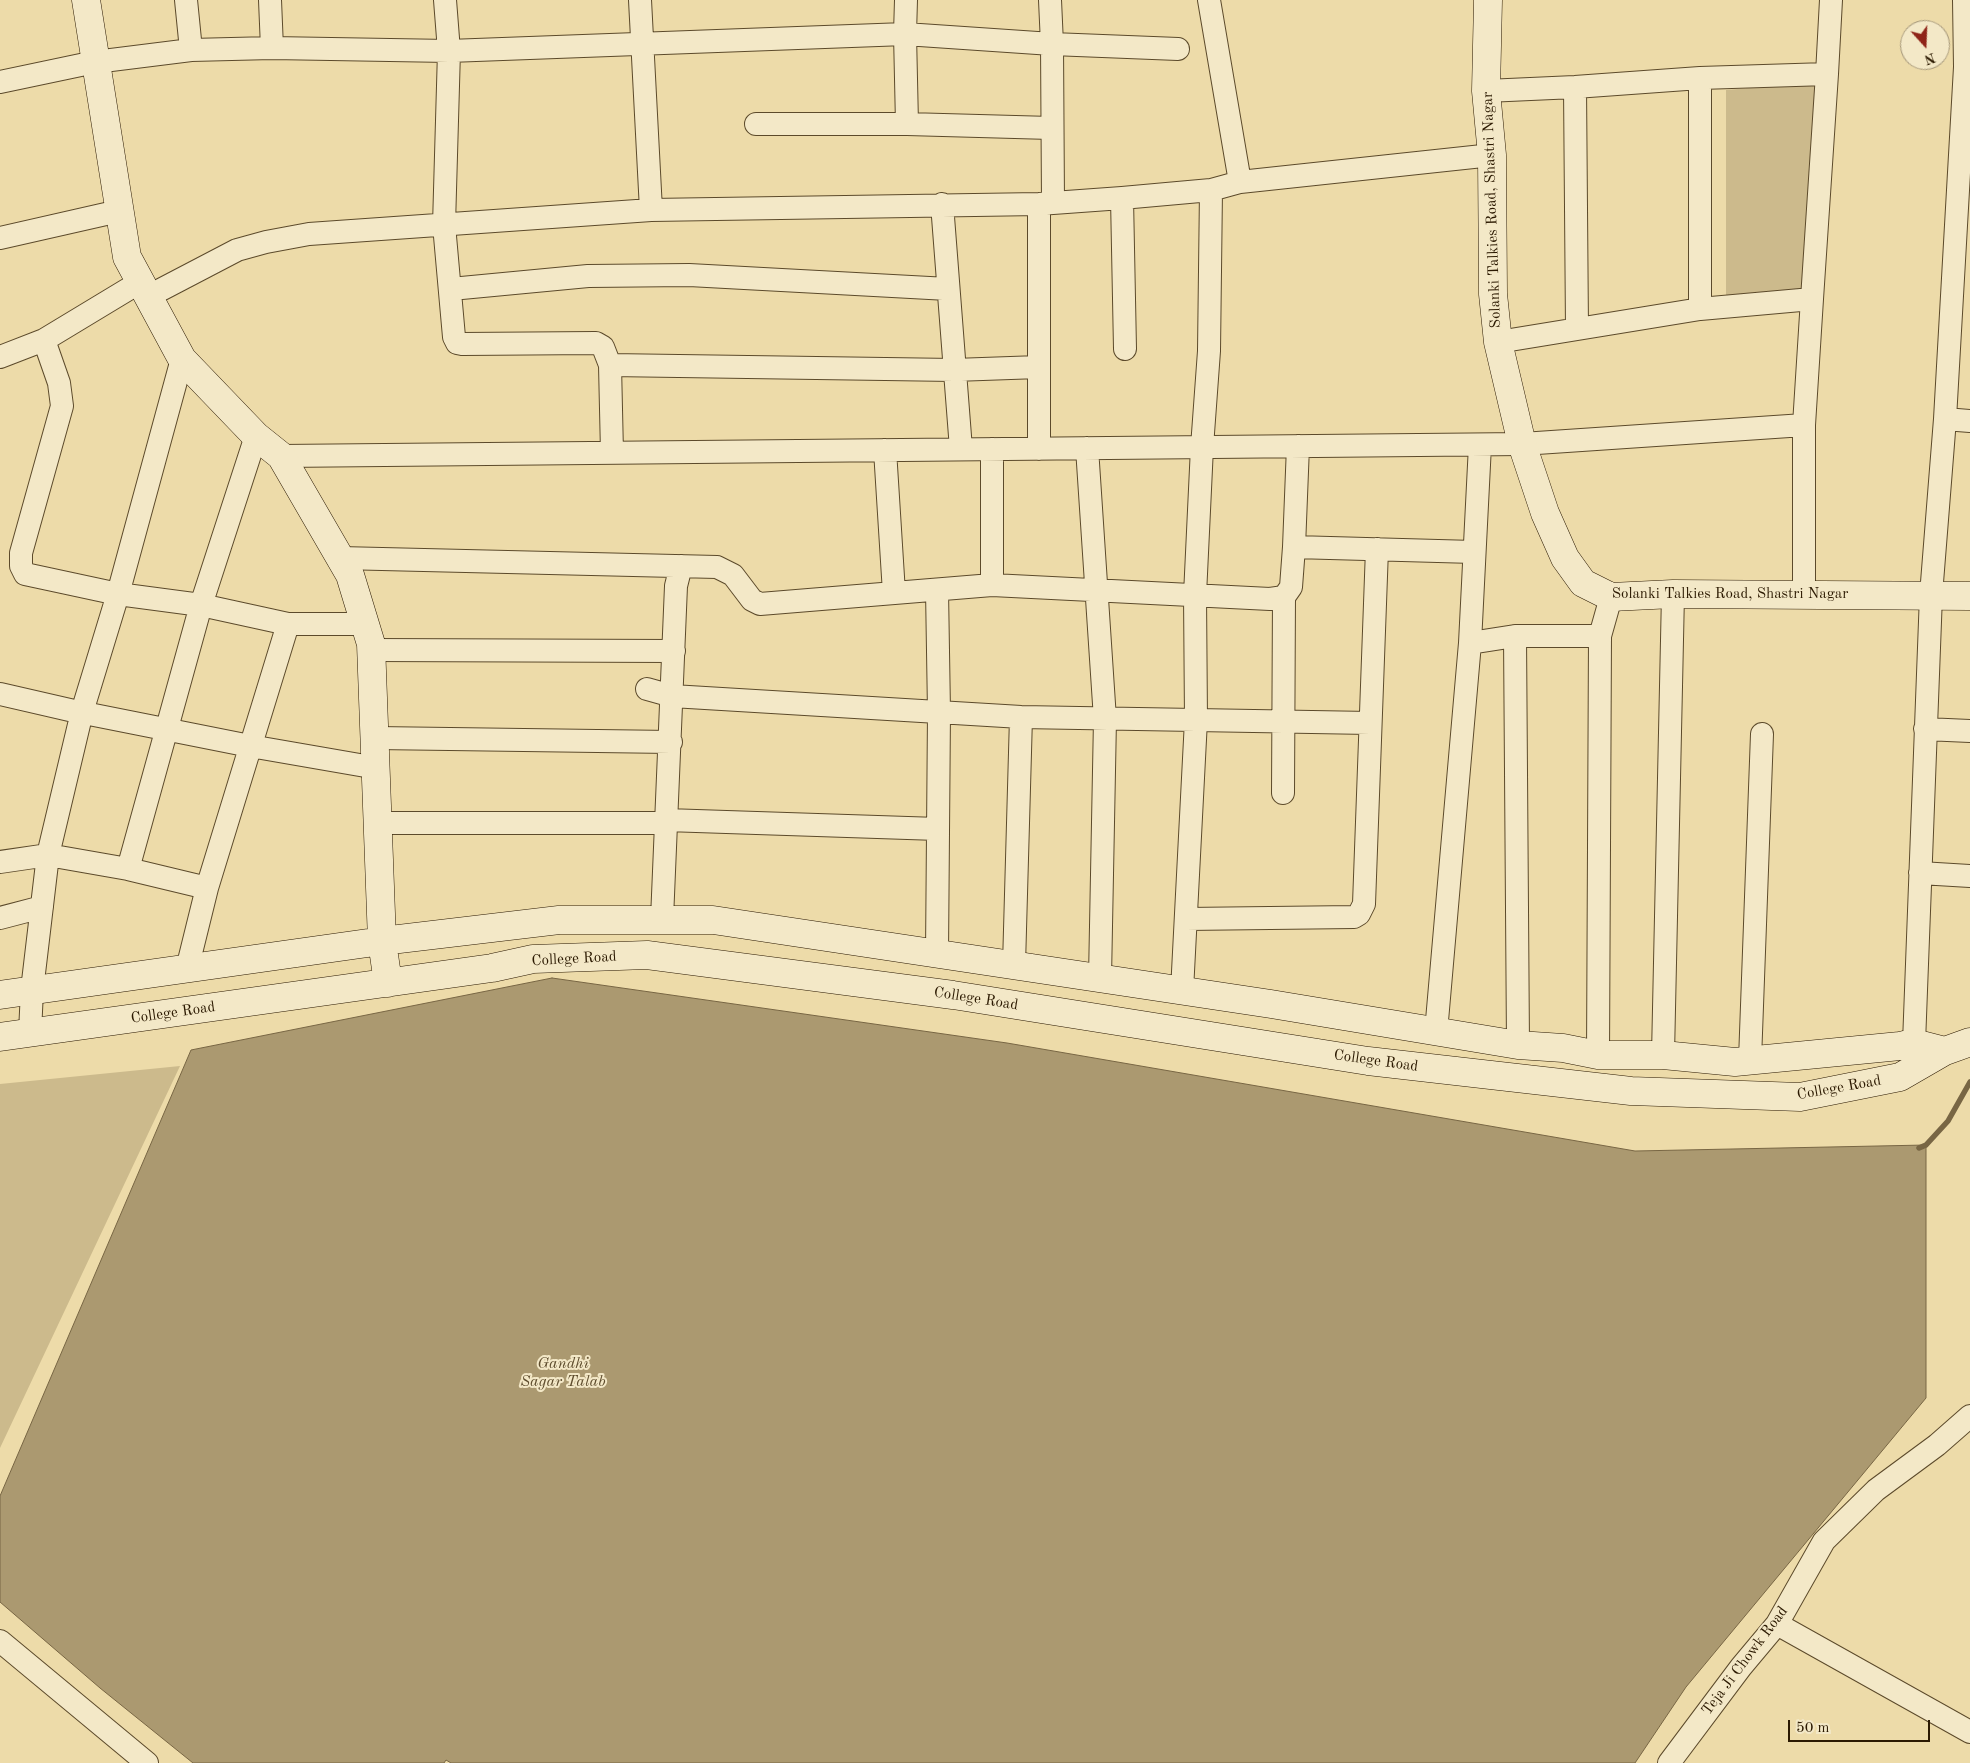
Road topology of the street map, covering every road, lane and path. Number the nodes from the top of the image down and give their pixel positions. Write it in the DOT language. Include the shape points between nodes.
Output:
graph roads {
  1 [pos="86,0"];
  2 [pos="186,0"];
  3 [pos="270,0"];
  4 [pos="445,0"];
  5 [pos="640,0"];
  6 [pos="906,0"];
  7 [pos="1050,0"];
  8 [pos="1209,0"];
  9 [pos="1488,0"];
  10 [pos="1831,0"];
  11 [pos="1964,0"];
  12 [pos="905,34"];
  13 [pos="642,44"];
  14 [pos="1052,44"];
  15 [pos="272,48"];
  16 [pos="1178,49"];
  17 [pos="192,50"];
  18 [pos="449,51"];
  19 [pos="95,62"];
  20 [pos="1967,67"];
  21 [pos="1827,74"];
  22 [pos="1700,78"];
  23 [pos="0,82"];
  24 [pos="1575,87"];
  25 [pos="1486,91"];
  26 [pos="756,124"];
  27 [pos="907,124"];
  28 [pos="1052,128"];
  29 [pos="1492,155"];
  30 [pos="1240,182"];
  31 [pos="1211,190"];
  32 [pos="1122,198"];
  33 [pos="1046,203"];
  34 [pos="942,204"];
  35 [pos="651,210"];
  36 [pos="119,211"];
  37 [pos="444,225"];
  38 [pos="0,238"];
  39 [pos="143,289"];
  40 [pos="451,289"];
  41 [pos="948,290"];
  42 [pos="1812,299"];
  43 [pos="1960,308"];
  44 [pos="1700,309"];
  45 [pos="1577,329"];
  46 [pos="44,340"];
  47 [pos="1498,342"];
  48 [pos="1124,349"];
  49 [pos="0,357"];
  50 [pos="182,359"];
  51 [pos="610,365"];
  52 [pos="1039,366"];
  53 [pos="954,370"];
  54 [pos="1945,419"];
  55 [pos="1970,421"];
  56 [pos="1804,425"];
  57 [pos="256,436"];
  58 [pos="1522,444"];
  59 [pos="1480,445"];
  60 [pos="1298,446"];
  61 [pos="1202,447"];
  62 [pos="1087,448"];
  63 [pos="992,449"];
  64 [pos="1039,449"];
  65 [pos="885,450"];
  66 [pos="961,450"];
  67 [pos="612,453"];
  68 [pos="281,456"];
  69 [pos="1294,547"];
  70 [pos="1377,549"];
  71 [pos="1474,552"];
  72 [pos="340,558"];
  73 [pos="681,566"];
  74 [pos="992,585"];
  75 [pos="937,590"];
  76 [pos="1097,590"];
  77 [pos="894,593"];
  78 [pos="118,594"];
  79 [pos="1673,594"];
  80 [pos="1195,595"];
  81 [pos="1804,595"];
  82 [pos="1284,596"];
  83 [pos="1930,596"];
  84 [pos="1970,596"];
  85 [pos="1611,597"];
  86 [pos="201,605"];
  87 [pos="288,624"];
  88 [pos="365,624"];
  89 [pos="1515,636"];
  90 [pos="1600,636"];
  91 [pos="1470,643"];
  92 [pos="372,650"];
  93 [pos="674,651"];
  94 [pos="648,689"];
  95 [pos="0,694"];
  96 [pos="672,696"];
  97 [pos="82,712"];
  98 [pos="939,712"];
  99 [pos="1021,716"];
  100 [pos="1105,719"];
  101 [pos="1196,720"];
  102 [pos="1285,722"];
  103 [pos="1370,722"];
  104 [pos="1925,729"];
  105 [pos="166,730"];
  106 [pos="1970,731"];
  107 [pos="1762,734"];
  108 [pos="376,738"];
  109 [pos="670,742"];
  110 [pos="250,746"];
  111 [pos="377,768"];
  112 [pos="1283,793"];
  113 [pos="666,820"];
  114 [pos="391,823"];
  115 [pos="938,829"];
  116 [pos="48,855"];
  117 [pos="0,862"];
  118 [pos="128,869"];
  119 [pos="1920,873"];
  120 [pos="1970,876"];
  121 [pos="207,888"];
  122 [pos="42,907"];
  123 [pos="0,918"];
  124 [pos="662,919"];
  125 [pos="1186,919"];
  126 [pos="382,940"];
  127 [pos="937,953"];
  128 [pos="1014,965"];
  129 [pos="187,969"];
  130 [pos="1100,978"];
  131 [pos="388,983"];
  132 [pos="32,990"];
  133 [pos="1182,991"];
  134 [pos="0,995"];
  135 [pos="1436,1032"];
  136 [pos="30,1033"];
  137 [pos="0,1037"];
  138 [pos="1914,1042"];
  139 [pos="1518,1045"];
  140 [pos="1957,1047"];
  141 [pos="1598,1055"];
  142 [pos="1663,1055"];
  143 [pos="1750,1060"];
  144 [pos="1970,1416"];
  145 [pos="1777,1624"];
  146 [pos="0,1641"];
  147 [pos="1970,1732"];
  148 [pos="147,1763"];
  149 [pos="1669,1763"];
  1 -- 19 [label="main road"];
  2 -- 17 [label="street"];
  3 -- 15 [label="street"];
  4 -- 18 [label="street"];
  5 -- 13 [label="street"];
  6 -- 12 [label="street"];
  7 -- 14 [label="street"];
  8 -- 30 [label="street"];
  9 -- 25 [label="main road, Solanki Talkies Road, Shastri Nagar"];
  10 -- 21 [label="street"];
  11 -- 20 [label="street"];
  12 -- 13 [label="street"];
  12 -- 14 [label="street"];
  12 -- 27 [label="street"];
  13 -- 18 [label="street"];
  13 -- 35 [label="street"];
  14 -- 16 [label="street"];
  14 -- 28 [label="street"];
  15 -- 17 [label="street"];
  15 -- 18 [label="street"];
  17 -- 19 [label="street"];
  18 -- 37 [label="street"];
  19 -- 23 [label="street"];
  19 -- 36 [label="main road"];
  20 -- 43 [label="street"];
  21 -- 22 [label="street"];
  21 -- 42 [label="street"];
  22 -- 24 [label="street"];
  22 -- 44 [label="street"];
  24 -- 25 [label="street"];
  24 -- 45 [label="street"];
  25 -- 29 [label="main road, Solanki Talkies Road, Shastri Nagar"];
  26 -- 27 [label="street"];
  27 -- 28 [label="street"];
  28 -- 33 [label="street"];
  29 -- 30 [label="street"];
  29 -- 47 [label="main road, Solanki Talkies Road, Shastri Nagar" via="1493,294"];
  30 -- 31 [label="street"];
  31 -- 32 [label="street"];
  31 -- 61 [label="street" via="1209,351"];
  32 -- 33 [label="street"];
  32 -- 48 [label="street"];
  33 -- 34 [label="street"];
  33 -- 52 [label="street"];
  34 -- 35 [label="street"];
  34 -- 41 [label="street"];
  35 -- 37 [label="street"];
  36 -- 38 [label="street"];
  36 -- 39 [label="main road" via="127,257"];
  37 -- 39 [label="street" via="309,234 266,242 237,250"];
  37 -- 40 [label="street"];
  39 -- 46 [label="street"];
  39 -- 50 [label="main road"];
  40 -- 41 [label="street" via="588,276 689,275"];
  40 -- 51 [label="street" via="457,343 596,343 603,347"];
  41 -- 53 [label="street"];
  42 -- 44 [label="street"];
  42 -- 56 [label="street"];
  43 -- 54 [label="street"];
  44 -- 45 [label="street"];
  45 -- 47 [label="street"];
  46 -- 49 [label="street"];
  46 -- 78 [label="street" via="59,383 62,406 21,553 21,566 25,574"];
  47 -- 58 [label="main road, Solanki Talkies Road, Shastri Nagar"];
  50 -- 57 [label="main road"];
  50 -- 78 [label="street"];
  51 -- 53 [label="street"];
  51 -- 67 [label="street"];
  52 -- 53 [label="street"];
  52 -- 64 [label="street"];
  53 -- 66 [label="street"];
  54 -- 55 [label="street"];
  54 -- 83 [label="street"];
  56 -- 58 [label="street"];
  56 -- 81 [label="street"];
  57 -- 68 [label="main road"];
  57 -- 86 [label="street"];
  58 -- 59 [label="street"];
  58 -- 85 [label="main road, Solanki Talkies Road, Shastri Nagar" via="1545,514 1565,558 1583,583"];
  59 -- 60 [label="street"];
  59 -- 71 [label="street"];
  60 -- 61 [label="street"];
  60 -- 69 [label="street"];
  61 -- 62 [label="street"];
  61 -- 80 [label="street"];
  62 -- 64 [label="street"];
  62 -- 76 [label="street"];
  63 -- 64 [label="street"];
  63 -- 66 [label="street"];
  63 -- 74 [label="street"];
  65 -- 66 [label="street"];
  65 -- 67 [label="street"];
  65 -- 77 [label="street"];
  67 -- 68 [label="street"];
  68 -- 72 [label="main road"];
  69 -- 70 [label="street"];
  69 -- 82 [label="street" via="1291,587"];
  70 -- 71 [label="street"];
  70 -- 103 [label="street"];
  71 -- 91 [label="street"];
  72 -- 73 [label="street"];
  72 -- 88 [label="main road" via="350,575"];
  73 -- 77 [label="street" via="723,569 733,575 752,600 760,604"];
  73 -- 93 [label="street" via="676,586"];
  74 -- 75 [label="street"];
  74 -- 76 [label="street"];
  75 -- 77 [label="street"];
  75 -- 98 [label="street"];
  76 -- 80 [label="street"];
  76 -- 100 [label="street"];
  78 -- 86 [label="street"];
  78 -- 97 [label="street"];
  79 -- 81 [label="main road, Solanki Talkies Road, Shastri Nagar"];
  79 -- 85 [label="main road, Solanki Talkies Road, Shastri Nagar"];
  79 -- 142 [label="street"];
  80 -- 82 [label="street" via="1270,599"];
  80 -- 101 [label="street"];
  81 -- 83 [label="main road, Solanki Talkies Road, Shastri Nagar"];
  82 -- 102 [label="street"];
  83 -- 84 [label="main road, Solanki Talkies Road, Shastri Nagar"];
  83 -- 104 [label="street"];
  85 -- 90 [label="street"];
  86 -- 87 [label="street"];
  86 -- 105 [label="street"];
  87 -- 88 [label="street"];
  87 -- 110 [label="street"];
  88 -- 92 [label="main road"];
  89 -- 90 [label="street"];
  89 -- 91 [label="street"];
  89 -- 139 [label="street"];
  90 -- 141 [label="street"];
  91 -- 135 [label="street"];
  92 -- 93 [label="street"];
  92 -- 108 [label="main road"];
  93 -- 96 [label="street"];
  94 -- 96 [label="street"];
  95 -- 97 [label="street"];
  96 -- 98 [label="street"];
  96 -- 109 [label="street"];
  97 -- 105 [label="street"];
  97 -- 116 [label="street"];
  98 -- 99 [label="street"];
  98 -- 115 [label="street"];
  99 -- 100 [label="street"];
  99 -- 128 [label="street"];
  100 -- 101 [label="street"];
  100 -- 130 [label="street"];
  101 -- 102 [label="street"];
  101 -- 125 [label="street"];
  102 -- 103 [label="street"];
  102 -- 112 [label="street"];
  103 -- 125 [label="street" via="1364,904 1359,914"];
  104 -- 106 [label="street"];
  104 -- 119 [label="street"];
  105 -- 110 [label="street"];
  105 -- 118 [label="street"];
  107 -- 143 [label="street"];
  108 -- 109 [label="street"];
  108 -- 111 [label="main road"];
  109 -- 113 [label="street"];
  110 -- 111 [label="street"];
  110 -- 121 [label="street"];
  111 -- 126 [label="main road"];
  113 -- 114 [label="street"];
  113 -- 115 [label="street"];
  113 -- 124 [label="street"];
  115 -- 127 [label="street"];
  116 -- 117 [label="street"];
  116 -- 118 [label="street"];
  116 -- 122 [label="street"];
  118 -- 121 [label="street"];
  119 -- 120 [label="street"];
  119 -- 138 [label="street"];
  121 -- 129 [label="street"];
  122 -- 123 [label="street"];
  122 -- 132 [label="street"];
  124 -- 126 [label="main road, College Road" via="559,920"];
  124 -- 127 [label="main road, College Road" via="714,920"];
  125 -- 133 [label="street"];
  126 -- 129 [label="main road, College Road"];
  126 -- 131 [label="main road"];
  127 -- 128 [label="main road, College Road"];
  128 -- 130 [label="main road, College Road"];
  129 -- 132 [label="main road, College Road"];
  130 -- 133 [label="main road, College Road"];
  131 -- 136 [label="main road, College Road"];
  131 -- 140 [label="main road, College Road" via="533,960 647,955 954,995 1368,1061 1631,1091 1800,1097 1900,1078"];
  132 -- 134 [label="main road, College Road"];
  132 -- 136 [label="street"];
  133 -- 135 [label="main road, College Road"];
  135 -- 139 [label="main road, College Road"];
  136 -- 137 [label="main road, College Road"];
  138 -- 140 [label="main road, College Road"];
  138 -- 143 [label="main road, College Road"];
  139 -- 141 [label="main road, College Road" via="1563,1048"];
  141 -- 142 [label="main road, College Road"];
  142 -- 143 [label="main road, College Road" via="1735,1062"];
  144 -- 145 [label="street, Teja Ji Chowk Road" via="1876,1490 1824,1541"];
  145 -- 147 [label="street"];
  145 -- 149 [label="street, Teja Ji Chowk Road"];
  146 -- 148 [label="street"];
}
